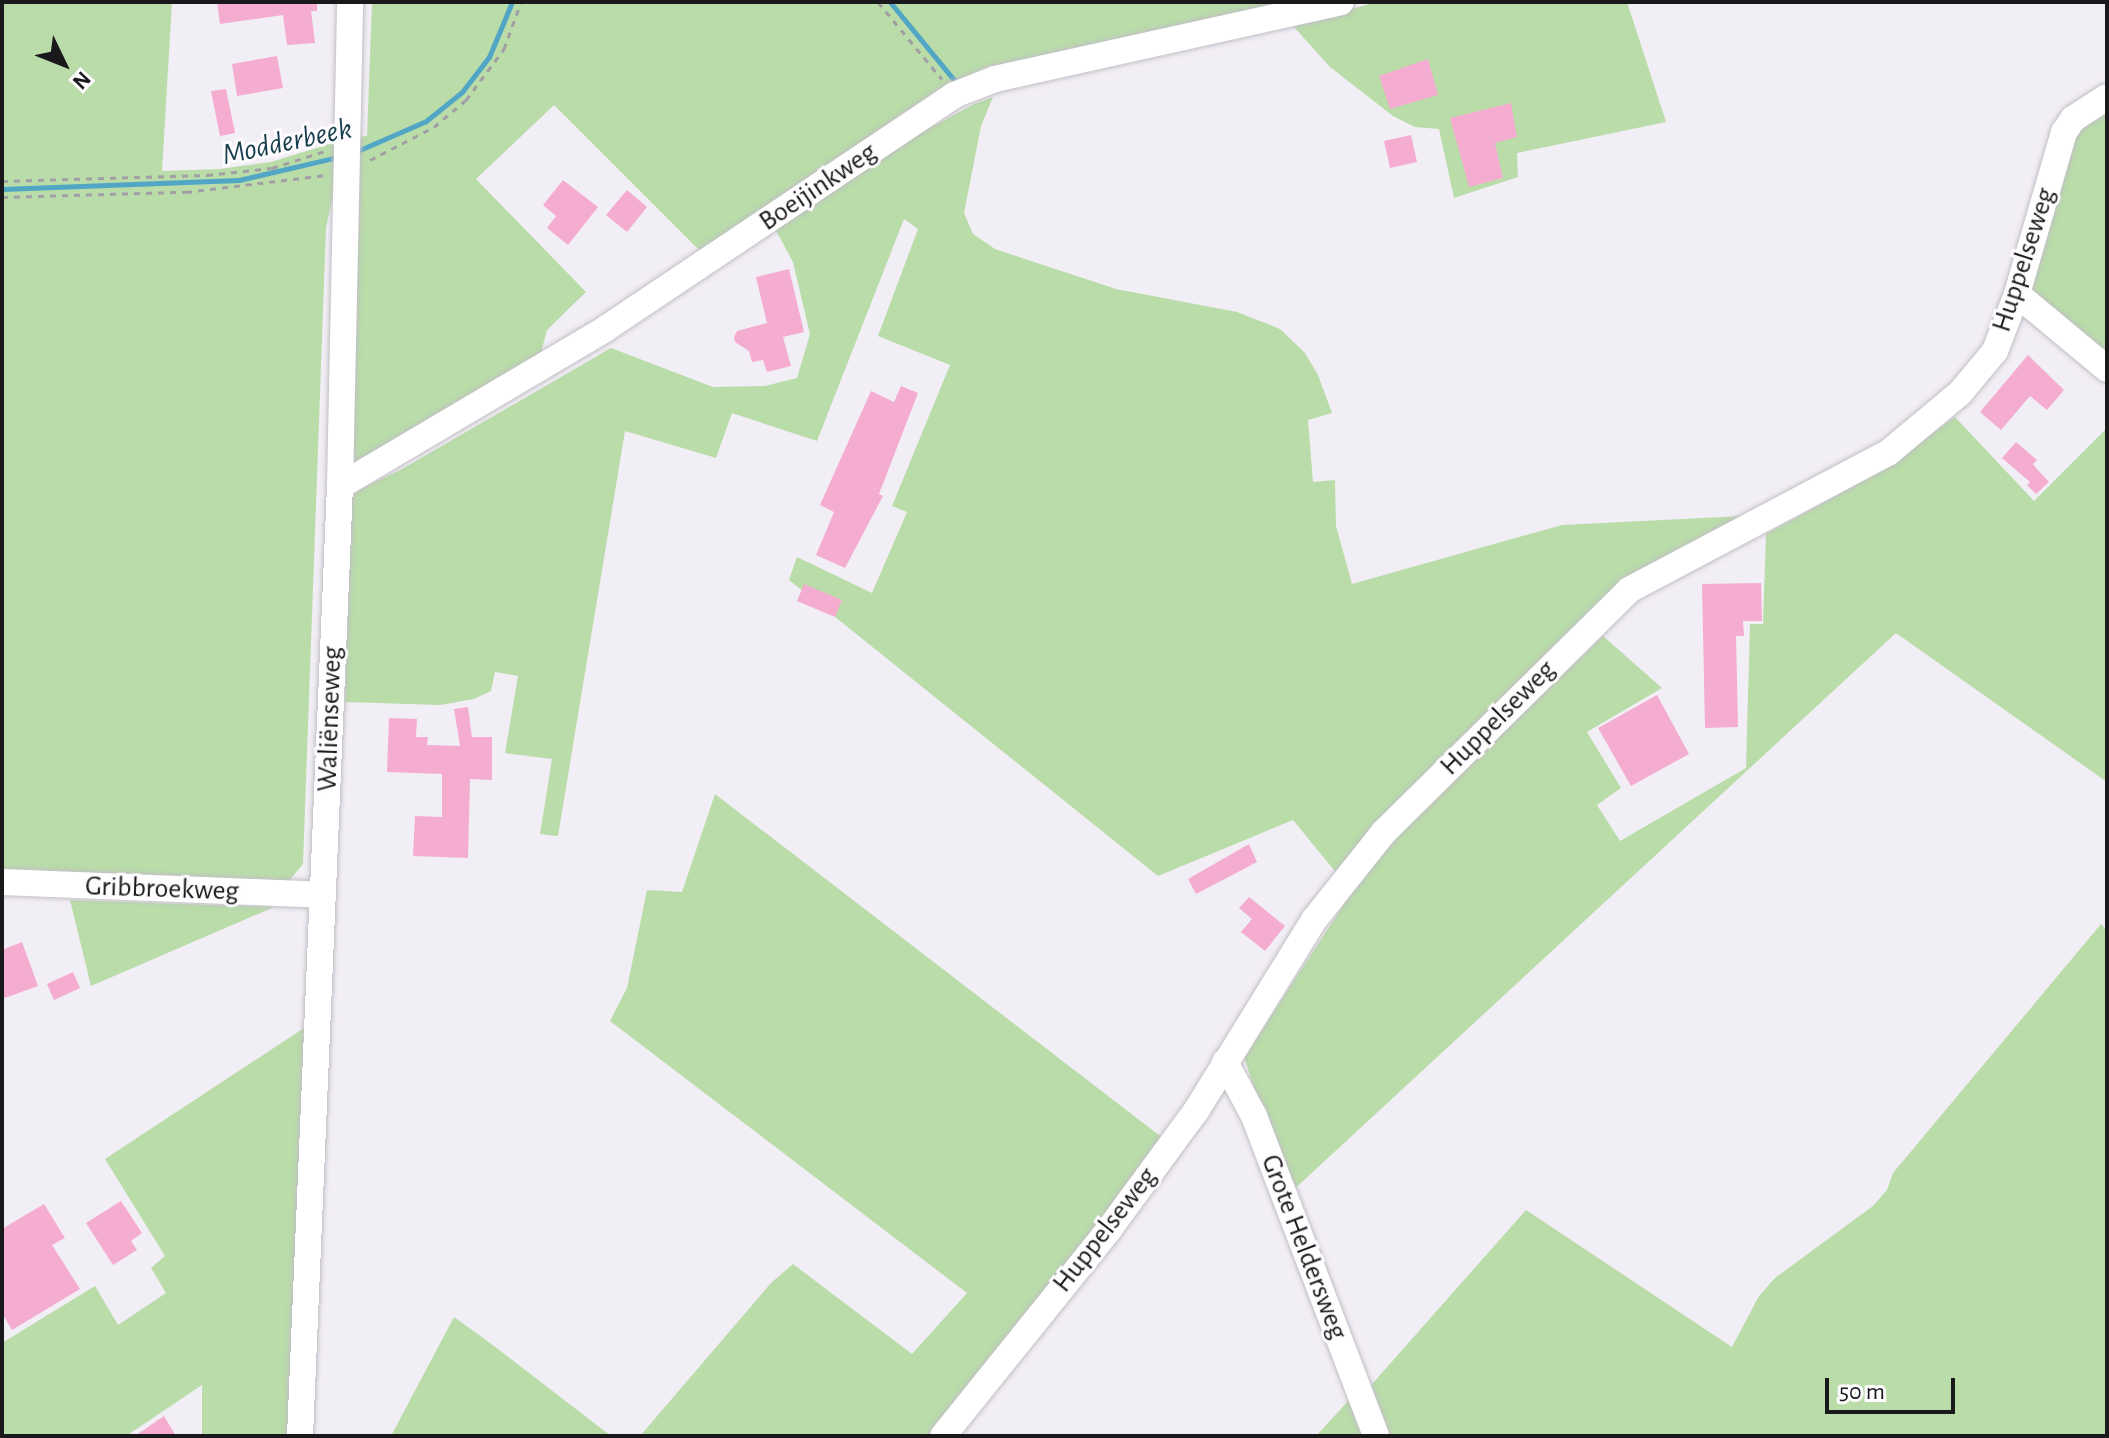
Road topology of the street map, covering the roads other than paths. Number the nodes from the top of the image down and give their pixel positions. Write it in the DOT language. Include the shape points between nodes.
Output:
graph roads {
  1 [pos="350,2"];
  2 [pos="1341,2"];
  3 [pos="2107,97"];
  4 [pos="2017,294"];
  5 [pos="2107,369"];
  6 [pos="340,486"];
  7 [pos="2,882"];
  8 [pos="322,895"];
  9 [pos="1225,1062"];
  10 [pos="300,1436"];
  11 [pos="943,1436"];
  12 [pos="1376,1436"];
  1 -- 6 [label="street, Waliënseweg" via="339,141 346,172"];
  2 -- 6 [label="street, Boeijinkweg" via="995,79 954,95 605,329"];
  3 -- 4 [label="street, Huppelseweg" via="2073,119 2064,132"];
  4 -- 5 [label="street"];
  4 -- 9 [label="street, Huppelseweg" via="1995,351 1960,393 1888,453 1629,590 1574,641 1384,832 1314,920"];
  6 -- 8 [label="street, Waliënseweg"];
  7 -- 8 [label="street, Gribbroekweg"];
  8 -- 10 [label="street, Waliënseweg"];
  9 -- 11 [label="street, Huppelseweg" via="1196,1111 1110,1228"];
  9 -- 12 [label="street, Grote Heldersweg" via="1254,1116"];
}
